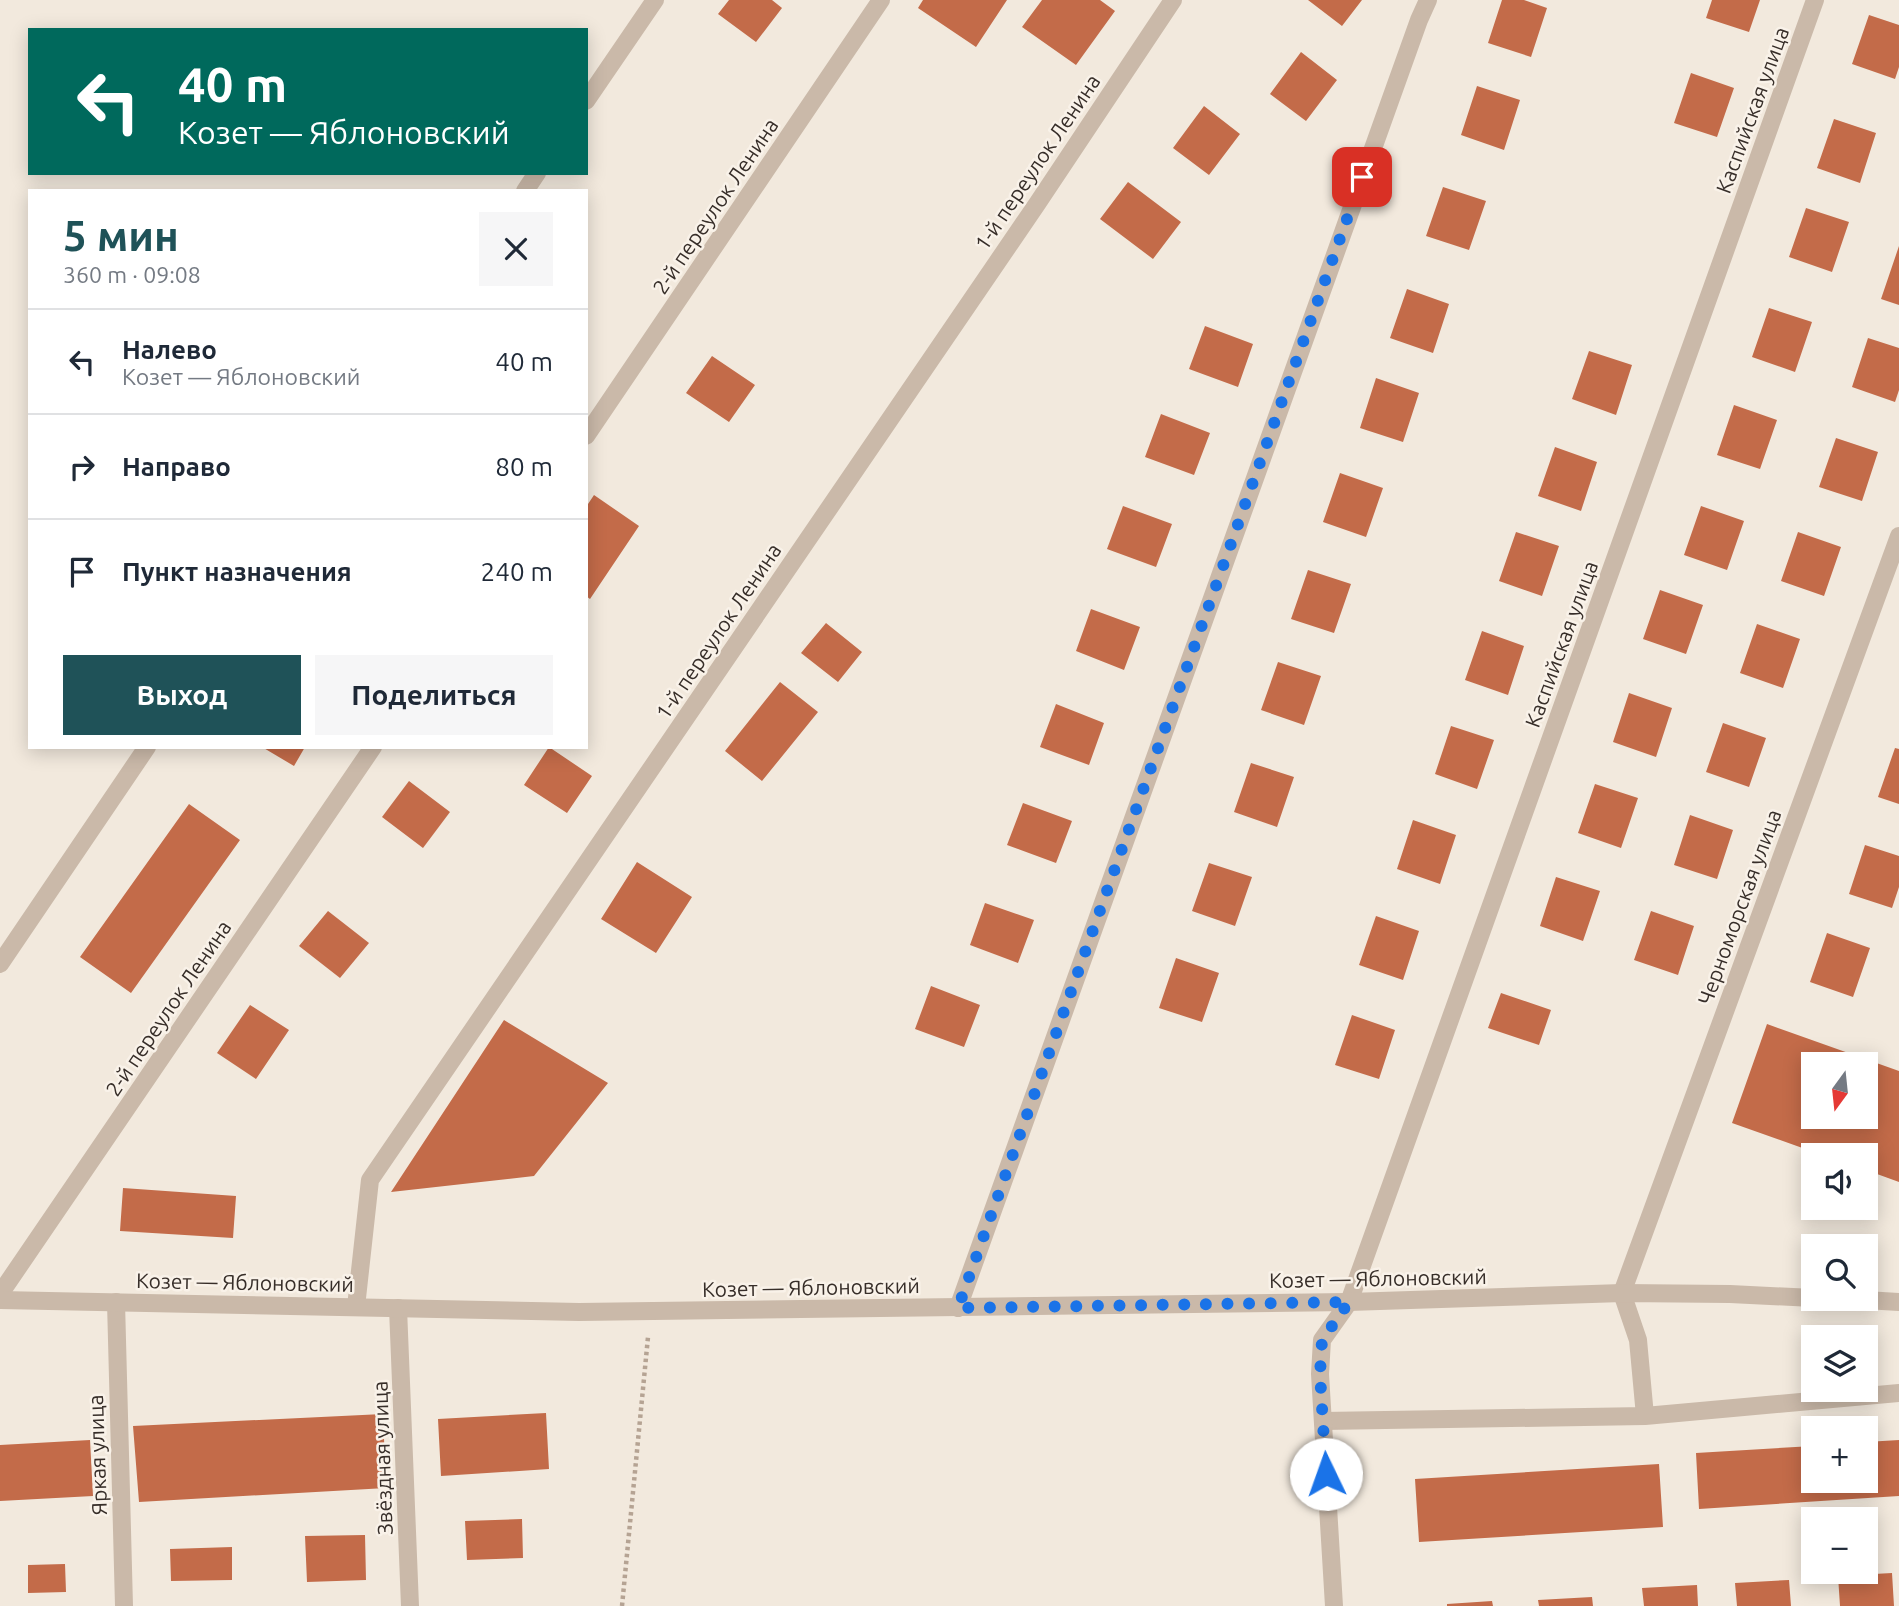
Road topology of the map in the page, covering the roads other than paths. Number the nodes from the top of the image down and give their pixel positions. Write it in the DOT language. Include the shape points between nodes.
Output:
graph roads {
  1 [pos="655,0"];
  2 [pos="881,0"];
  3 [pos="1173,0"];
  4 [pos="1428,0"];
  5 [pos="1815,0"];
  6 [pos="588,98"];
  7 [pos="588,433"];
  8 [pos="1899,536"];
  9 [pos="146,749"];
  10 [pos="372,749"];
  11 [pos="0,964"];
  12 [pos="1622,1293"];
  13 [pos="0,1294"];
  14 [pos="1801,1297"];
  15 [pos="0,1300"];
  16 [pos="1878,1301"];
  17 [pos="116,1302"];
  18 [pos="1349,1302"];
  19 [pos="1899,1302"];
  20 [pos="356,1307"];
  21 [pos="398,1308"];
  22 [pos="958,1308"];
  23 [pos="1899,1393"];
  24 [pos="1645,1416"];
  25 [pos="1323,1421"];
  26 [pos="124,1606"];
  27 [pos="410,1606"];
  28 [pos="1334,1606"];
  1 -- 6 [label="street"];
  2 -- 7 [label="street, 2-й переулок Ленина"];
  3 -- 20 [label="street, 1-й переулок Ленина" via="370,1180"];
  4 -- 22 [label="street"];
  5 -- 18 [label="street, Каспийская улица"];
  8 -- 12 [label="street, Черноморская улица"];
  9 -- 11 [label="street"];
  10 -- 13 [label="street, 2-й переулок Ленина"];
  12 -- 14 [label="street, Козет — Яблоновский"];
  12 -- 18 [label="street, Козет — Яблоновский"];
  12 -- 24 [label="street" via="1639,1340"];
  15 -- 17 [label="street, Козет — Яблоновский"];
  16 -- 19 [label="street"];
  17 -- 20 [label="street, Козет — Яблоновский"];
  17 -- 26 [label="street, Яркая улица"];
  18 -- 22 [label="street, Козет — Яблоновский"];
  18 -- 25 [label="street, Каспийская улица" via="1322,1340"];
  20 -- 21 [label="street, Козет — Яблоновский"];
  21 -- 22 [label="street, Козет — Яблоновский" via="651,1312"];
  21 -- 27 [label="street, Звёздная улица"];
  23 -- 24 [label="street"];
  24 -- 25 [label="street"];
  25 -- 28 [label="street, Каспийская улица"];
}
